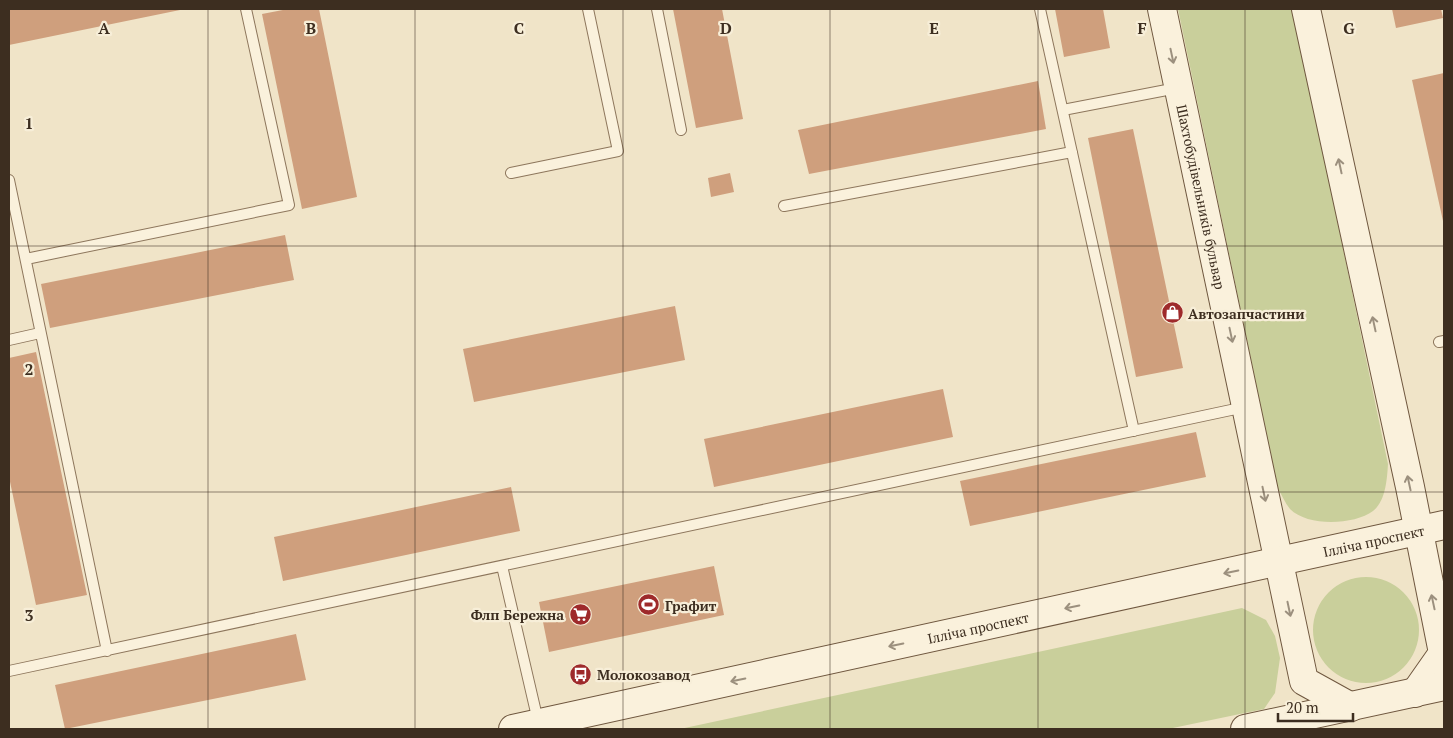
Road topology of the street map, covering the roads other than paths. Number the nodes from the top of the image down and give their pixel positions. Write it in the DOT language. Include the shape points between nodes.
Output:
graph roads {
  1 [pos="246,9"];
  2 [pos="588,9"];
  3 [pos="657,9"];
  4 [pos="1040,9"];
  5 [pos="1162,9"];
  6 [pos="1306,9"];
  7 [pos="1179,88"];
  8 [pos="1063,110"];
  9 [pos="681,130"];
  10 [pos="1072,152"];
  11 [pos="511,173"];
  12 [pos="9,180"];
  13 [pos="784,206"];
  14 [pos="26,259"];
  15 [pos="40,333"];
  16 [pos="9,340"];
  17 [pos="1246,407"];
  18 [pos="1134,431"];
  19 [pos="1444,525"];
  20 [pos="1417,531"];
  21 [pos="1279,562"];
  22 [pos="502,566"];
  23 [pos="107,651"];
  24 [pos="9,671"];
  25 [pos="1444,686"];
  26 [pos="1415,693"];
  27 [pos="1351,707"];
  28 [pos="526,726"];
  29 [pos="1245,729"];
  1 -- 14 [label="lane" via="289,205"];
  2 -- 11 [label="lane" via="618,151"];
  3 -- 9 [label="lane"];
  4 -- 8 [label="lane"];
  5 -- 7 [label="main road, Шахтобудівельників бульвар, one-way"];
  20 -- 6 [label="main road, one-way"];
  7 -- 8 [label="lane"];
  7 -- 17 [label="main road, Шахтобудівельників бульвар, one-way"];
  8 -- 10 [label="lane"];
  10 -- 13 [label="lane"];
  10 -- 18 [label="lane"];
  12 -- 14 [label="lane"];
  14 -- 15 [label="lane"];
  15 -- 16 [label="lane"];
  15 -- 23 [label="lane"];
  17 -- 18 [label="lane"];
  17 -- 21 [label="main road, Шахтобудівельників бульвар, one-way"];
  18 -- 22 [label="lane"];
  19 -- 20 [label="main road, Ілліча проспект"];
  20 -- 21 [label="main road, Ілліча проспект"];
  26 -- 20 [label="main road, one-way" via="1443,653"];
  21 -- 27 [label="main road, Шахтобудівельників бульвар, one-way" via="1304,680"];
  21 -- 28 [label="main road, Ілліча проспект, one-way"];
  22 -- 23 [label="lane"];
  22 -- 28 [label="lane"];
  23 -- 24 [label="lane"];
  25 -- 26 [label="main road"];
  26 -- 27 [label="main road"];
  27 -- 29 [label="main road"];
}
